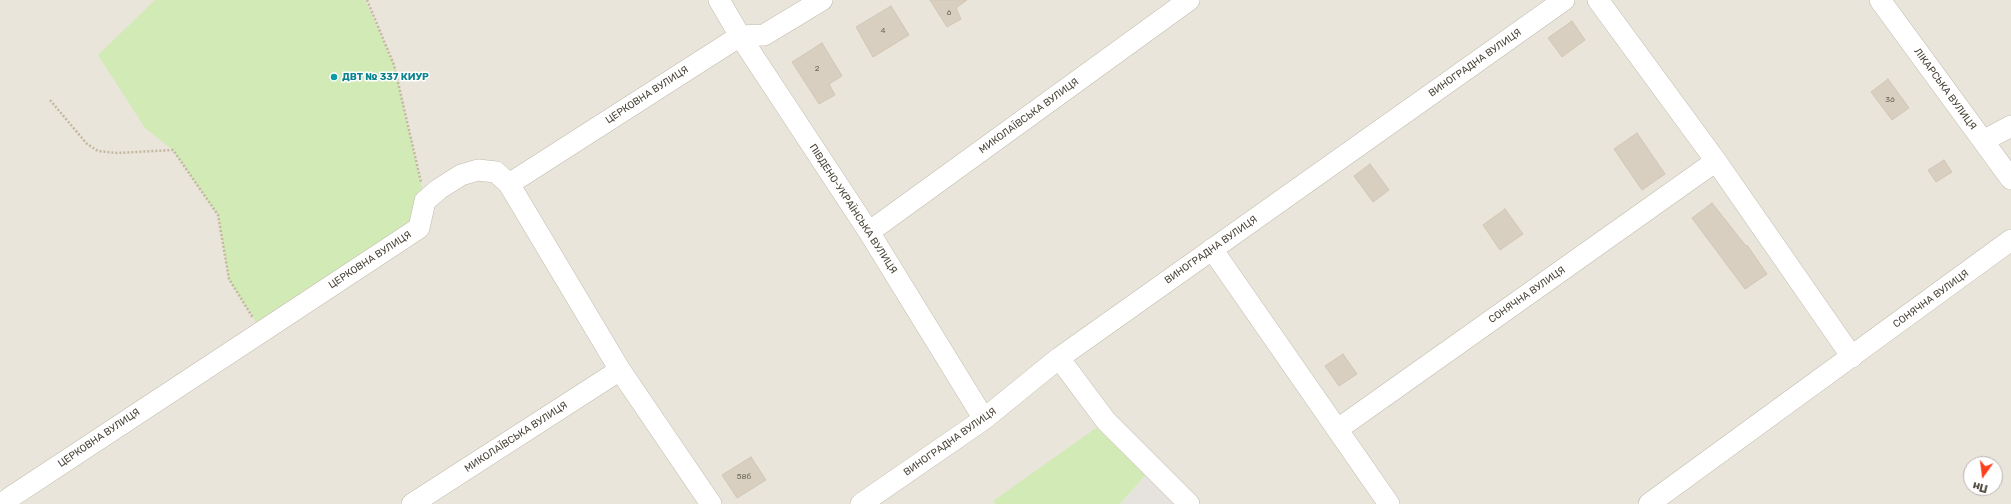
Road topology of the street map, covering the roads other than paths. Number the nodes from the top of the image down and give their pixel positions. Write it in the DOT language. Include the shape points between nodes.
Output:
graph roads {
  1 [pos="719,0"];
  2 [pos="822,0"];
  3 [pos="1189,0"];
  4 [pos="1564,0"];
  5 [pos="1598,0"];
  6 [pos="1880,0"];
  7 [pos="740,36"];
  8 [pos="2011,126"];
  9 [pos="1983,141"];
  10 [pos="1716,161"];
  11 [pos="2011,179"];
  12 [pos="508,184"];
  13 [pos="869,232"];
  14 [pos="2011,240"];
  15 [pos="1212,249"];
  16 [pos="1852,357"];
  17 [pos="1059,358"];
  18 [pos="620,370"];
  19 [pos="984,419"];
  20 [pos="1338,428"];
  21 [pos="6,497"];
  22 [pos="412,504"];
  23 [pos="711,504"];
  24 [pos="861,504"];
  25 [pos="1189,504"];
  26 [pos="1389,504"];
  27 [pos="1649,504"];
  1 -- 7 [label="street, ПІВДЕНО-УКРАЇНСЬКА ВУЛИЦЯ"];
  2 -- 7 [label="street" via="764,36"];
  3 -- 13 [label="street, МИКОЛАЇВСЬКА ВУЛИЦЯ"];
  4 -- 15 [label="street, ВИНОГРАДНА ВУЛИЦЯ"];
  5 -- 10 [label="street"];
  6 -- 9 [label="street, ЛІКАРСЬКА ВУЛИЦЯ"];
  7 -- 12 [label="street, ЦЕРКОВНА ВУЛИЦЯ"];
  7 -- 13 [label="street, ПІВДЕНО-УКРАЇНСЬКА ВУЛИЦЯ"];
  8 -- 9 [label="street"];
  9 -- 11 [label="street, ЛІКАРСЬКА ВУЛИЦЯ"];
  10 -- 16 [label="street"];
  10 -- 20 [label="street, СОНЯЧНА ВУЛИЦЯ"];
  12 -- 18 [label="street"];
  12 -- 21 [label="street, ЦЕРКОВНА ВУЛИЦЯ" via="496,172 478,170 461,175 425,202 419,228"];
  13 -- 19 [label="street, ПІВДЕНО-УКРАЇНСЬКА ВУЛИЦЯ"];
  14 -- 16 [label="street, СОНЯЧНА ВУЛИЦЯ"];
  15 -- 17 [label="street, ВИНОГРАДНА ВУЛИЦЯ"];
  15 -- 20 [label="street"];
  16 -- 27 [label="street, СОНЯЧНА ВУЛИЦЯ"];
  17 -- 19 [label="street, ВИНОГРАДНА ВУЛИЦЯ"];
  17 -- 25 [label="street" via="1106,421"];
  18 -- 22 [label="street, МИКОЛАЇВСЬКА ВУЛИЦЯ"];
  18 -- 23 [label="street"];
  19 -- 24 [label="street, ВИНОГРАДНА ВУЛИЦЯ"];
  20 -- 26 [label="street"];
}
